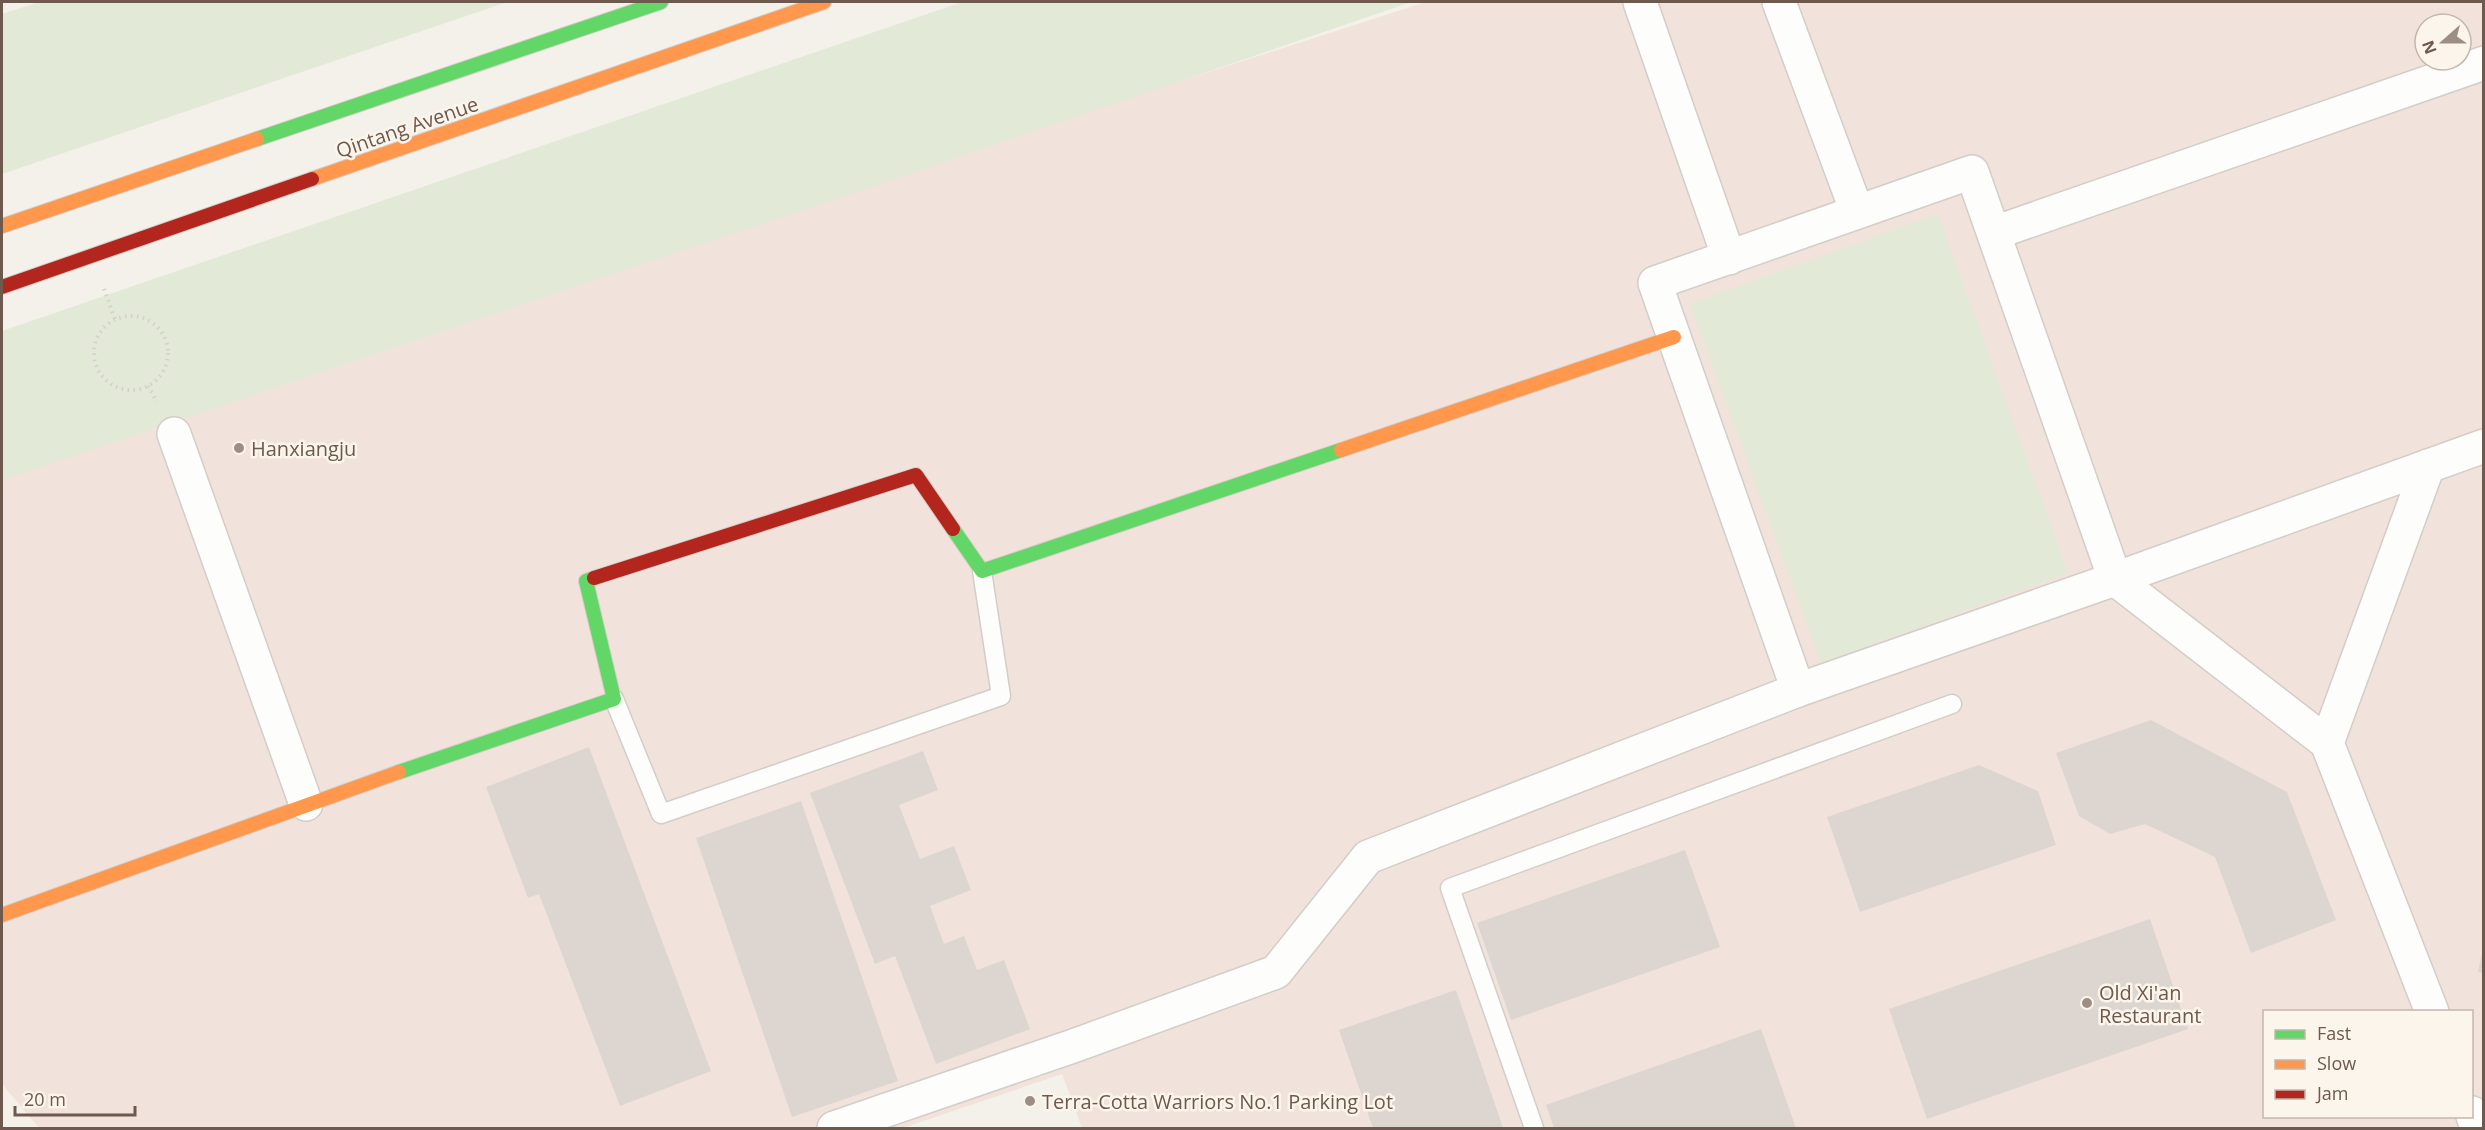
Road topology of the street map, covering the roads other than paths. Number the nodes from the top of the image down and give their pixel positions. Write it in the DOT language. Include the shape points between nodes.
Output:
graph roads {
  1 [pos="661,2"];
  2 [pos="824,2"];
  3 [pos="1640,2"];
  4 [pos="1779,2"];
  5 [pos="2484,63"];
  6 [pos="1857,212"];
  7 [pos="2,226"];
  8 [pos="1994,233"];
  9 [pos="1729,258"];
  10 [pos="2,287"];
  11 [pos="1674,337"];
  12 [pos="174,434"];
  13 [pos="2484,446"];
  14 [pos="2428,466"];
  15 [pos="982,571"];
  16 [pos="2115,579"];
  17 [pos="1798,690"];
  18 [pos="614,699"];
  19 [pos="1952,704"];
  20 [pos="2327,743"];
  21 [pos="306,804"];
  22 [pos="2,915"];
  23 [pos="2432,1010"];
  24 [pos="834,1128"];
  25 [pos="1534,1128"];
  1 -- 7 [label="street, Qintang Avenue"];
  2 -- 10 [label="street, Qintang Avenue"];
  3 -- 9 [label="street"];
  4 -- 6 [label="street"];
  5 -- 8 [label="street"];
  6 -- 8 [label="street" via="1972,172"];
  6 -- 9 [label="street"];
  8 -- 16 [label="street"];
  9 -- 11 [label="street" via="1655,283"];
  11 -- 15 [label="street"];
  11 -- 17 [label="street"];
  12 -- 21 [label="street"];
  13 -- 14 [label="street"];
  14 -- 16 [label="street"];
  14 -- 20 [label="street"];
  15 -- 18 [label="street" via="916,475 586,581"];
  15 -- 18 [label="lane" via="1001,696 661,814"];
  16 -- 17 [label="street"];
  16 -- 20 [label="street"];
  17 -- 24 [label="street" via="1368,857 1276,972"];
  18 -- 21 [label="street"];
  19 -- 25 [label="lane" via="1450,888"];
  20 -- 23 [label="street"];
  21 -- 22 [label="street"];
}
